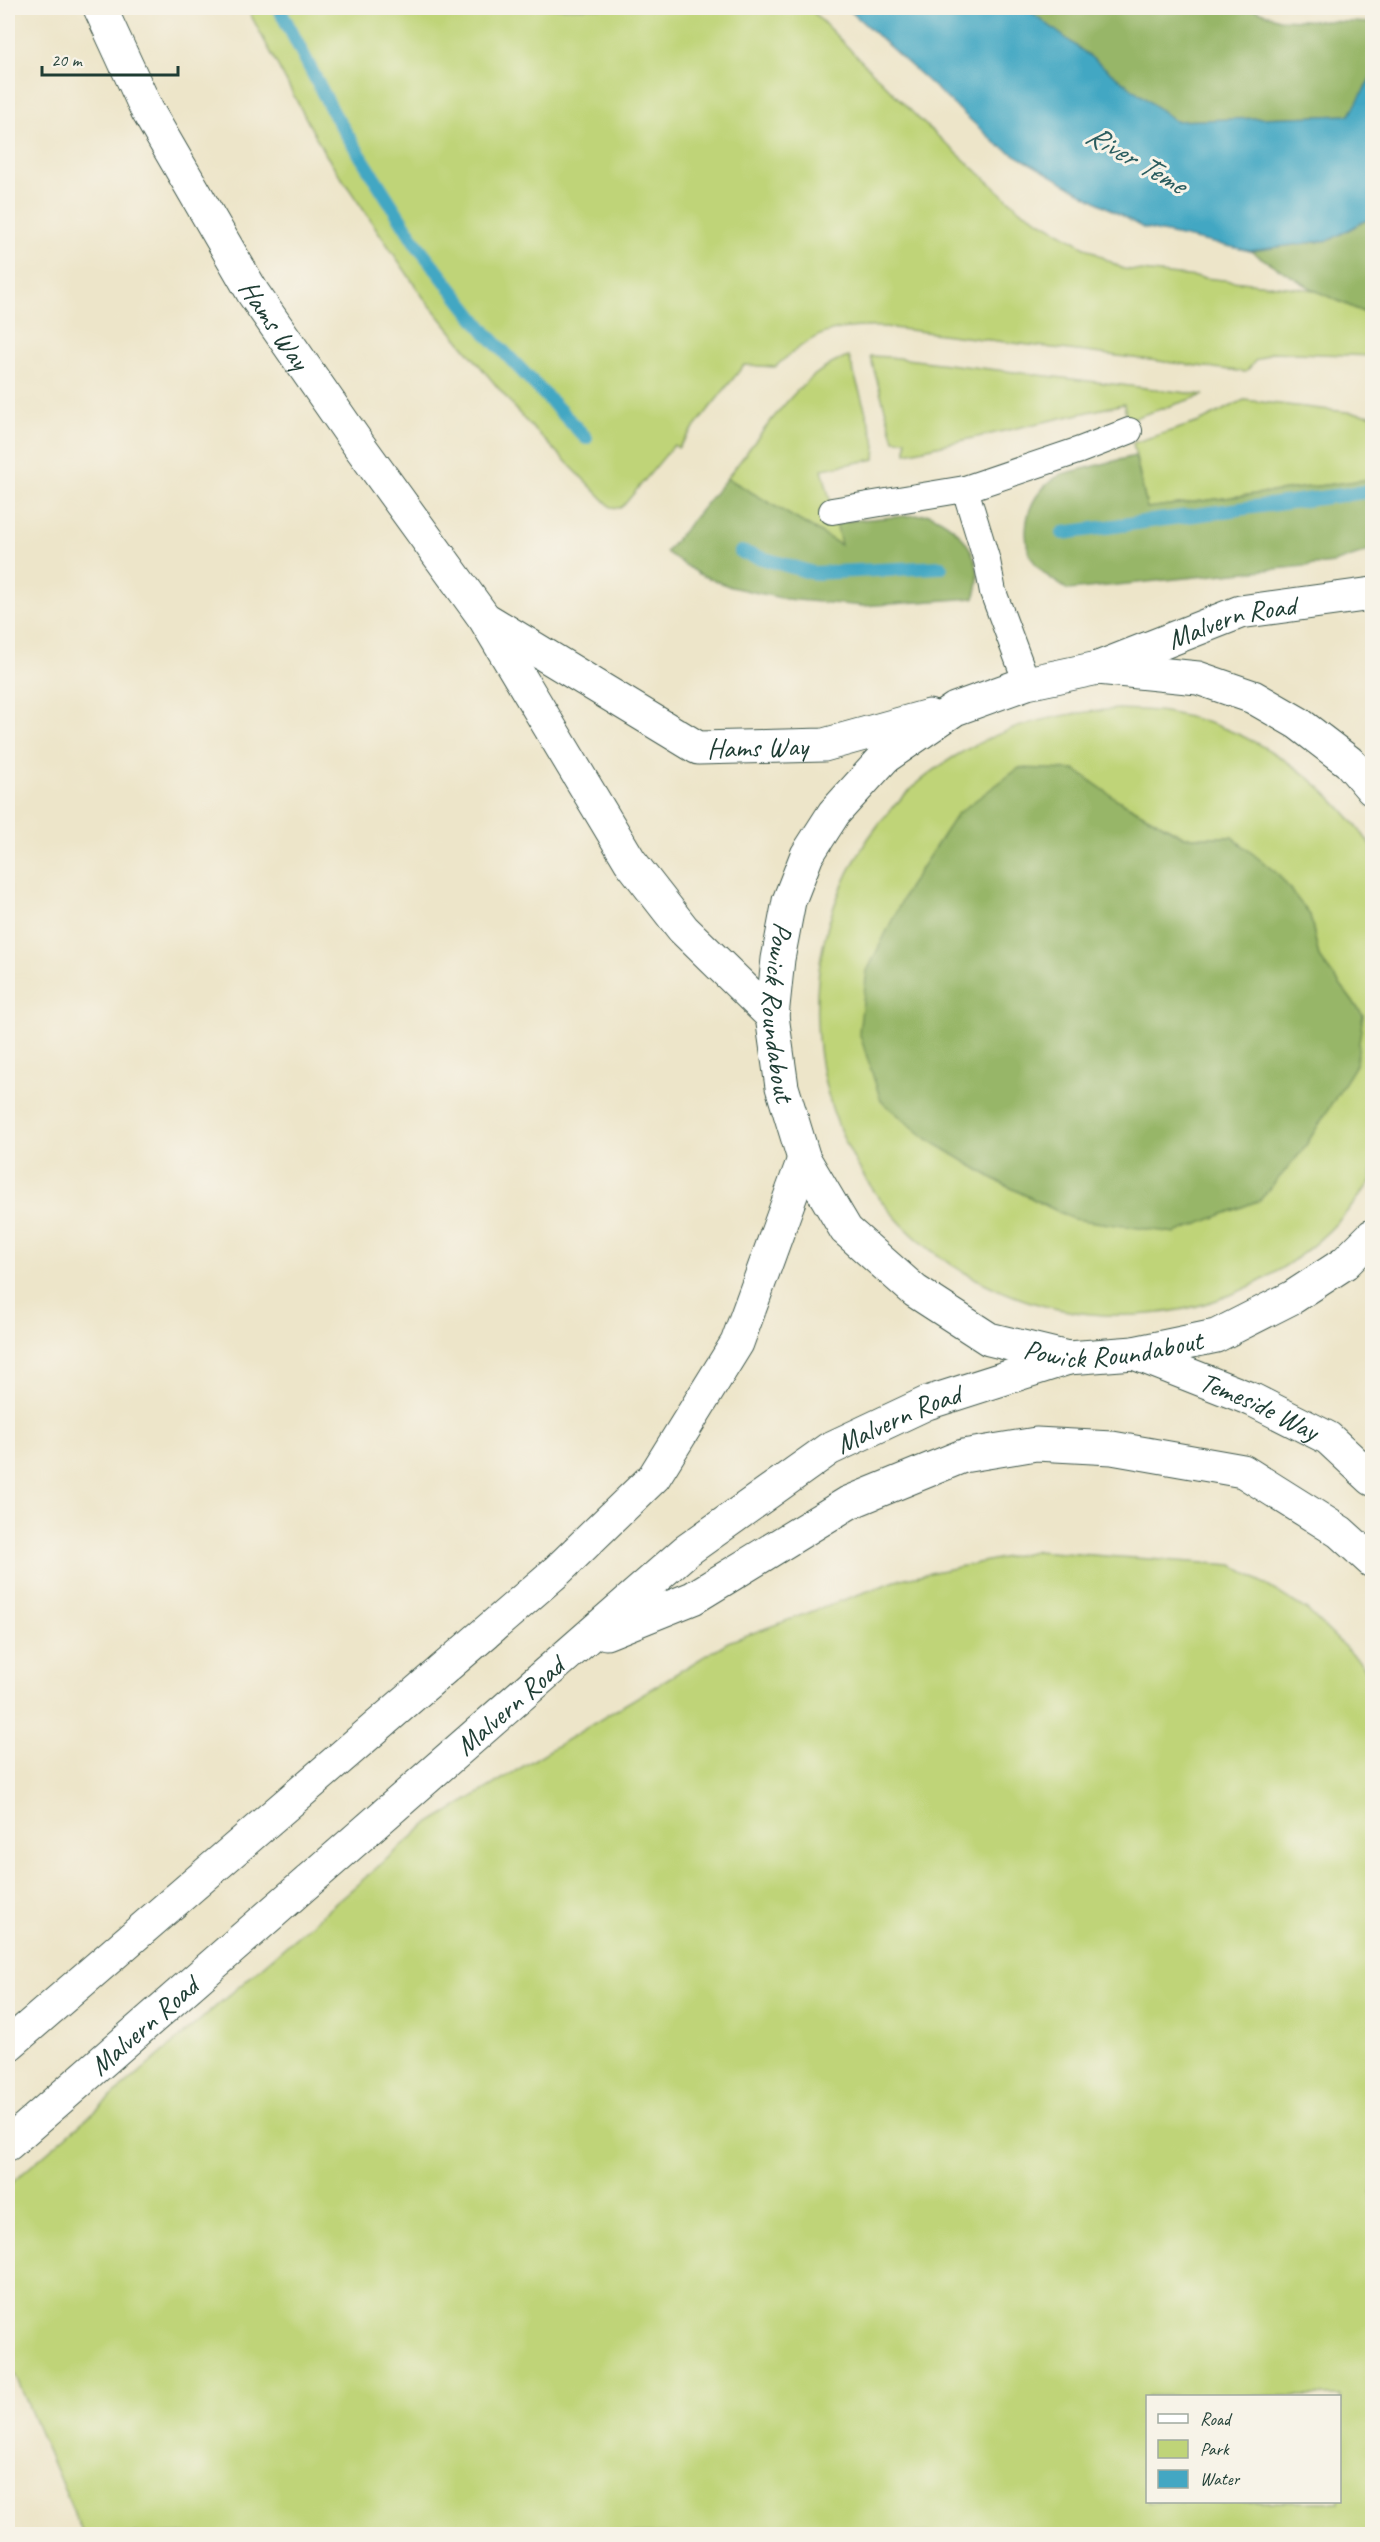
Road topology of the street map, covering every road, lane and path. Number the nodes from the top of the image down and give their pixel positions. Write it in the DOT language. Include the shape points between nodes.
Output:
graph roads {
  1 [pos="100,8"];
  2 [pos="1129,431"];
  3 [pos="965,489"];
  4 [pos="832,511"];
  5 [pos="1372,594"];
  6 [pos="485,619"];
  7 [pos="1098,668"];
  8 [pos="1027,683"];
  9 [pos="955,709"];
  10 [pos="1372,789"];
  11 [pos="772,1016"];
  12 [pos="804,1159"];
  13 [pos="1372,1236"];
  14 [pos="1134,1353"];
  15 [pos="1068,1358"];
  16 [pos="1372,1479"];
  17 [pos="1372,1562"];
  18 [pos="584,1641"];
  19 [pos="8,2045"];
  20 [pos="8,2144"];
  1 -- 6 [label="main road, Hams Way" via="147,110 253,293"];
  2 -- 3 [label="lane"];
  3 -- 4 [label="lane"];
  3 -- 8 [label="lane" via="993,592"];
  5 -- 7 [label="main road, Malvern Road" via="1240,612"];
  6 -- 9 [label="main road, Hams Way" via="698,748 824,745"];
  6 -- 11 [label="main road, Hams Way" via="630,861 683,929"];
  7 -- 8 [label="main road, Powick Roundabout"];
  7 -- 10 [label="main road, Powick Roundabout" via="1198,678 1253,698 1298,723 1341,755"];
  8 -- 9 [label="main road, Powick Roundabout"];
  9 -- 11 [label="main road, Powick Roundabout" via="885,757 834,813 807,855 789,901"];
  11 -- 12 [label="main road, Powick Roundabout" via="782,1087"];
  12 -- 15 [label="main road, Powick Roundabout" via="846,1230 915,1291 989,1339"];
  12 -- 19 [label="main road" via="737,1343 654,1477 557,1571"];
  13 -- 14 [label="main road, Powick Roundabout" via="1345,1263 1293,1297 1216,1336"];
  14 -- 15 [label="main road, Powick Roundabout"];
  14 -- 16 [label="main road, Temeside Way" via="1253,1400 1328,1438"];
  15 -- 18 [label="main road, Malvern Road" via="927,1402 829,1449 686,1551"];
  17 -- 18 [label="main road" via="1340,1532 1243,1471 1113,1449 1036,1444 963,1456 848,1503 693,1598"];
  18 -- 20 [label="main road, Malvern Road"];
}
